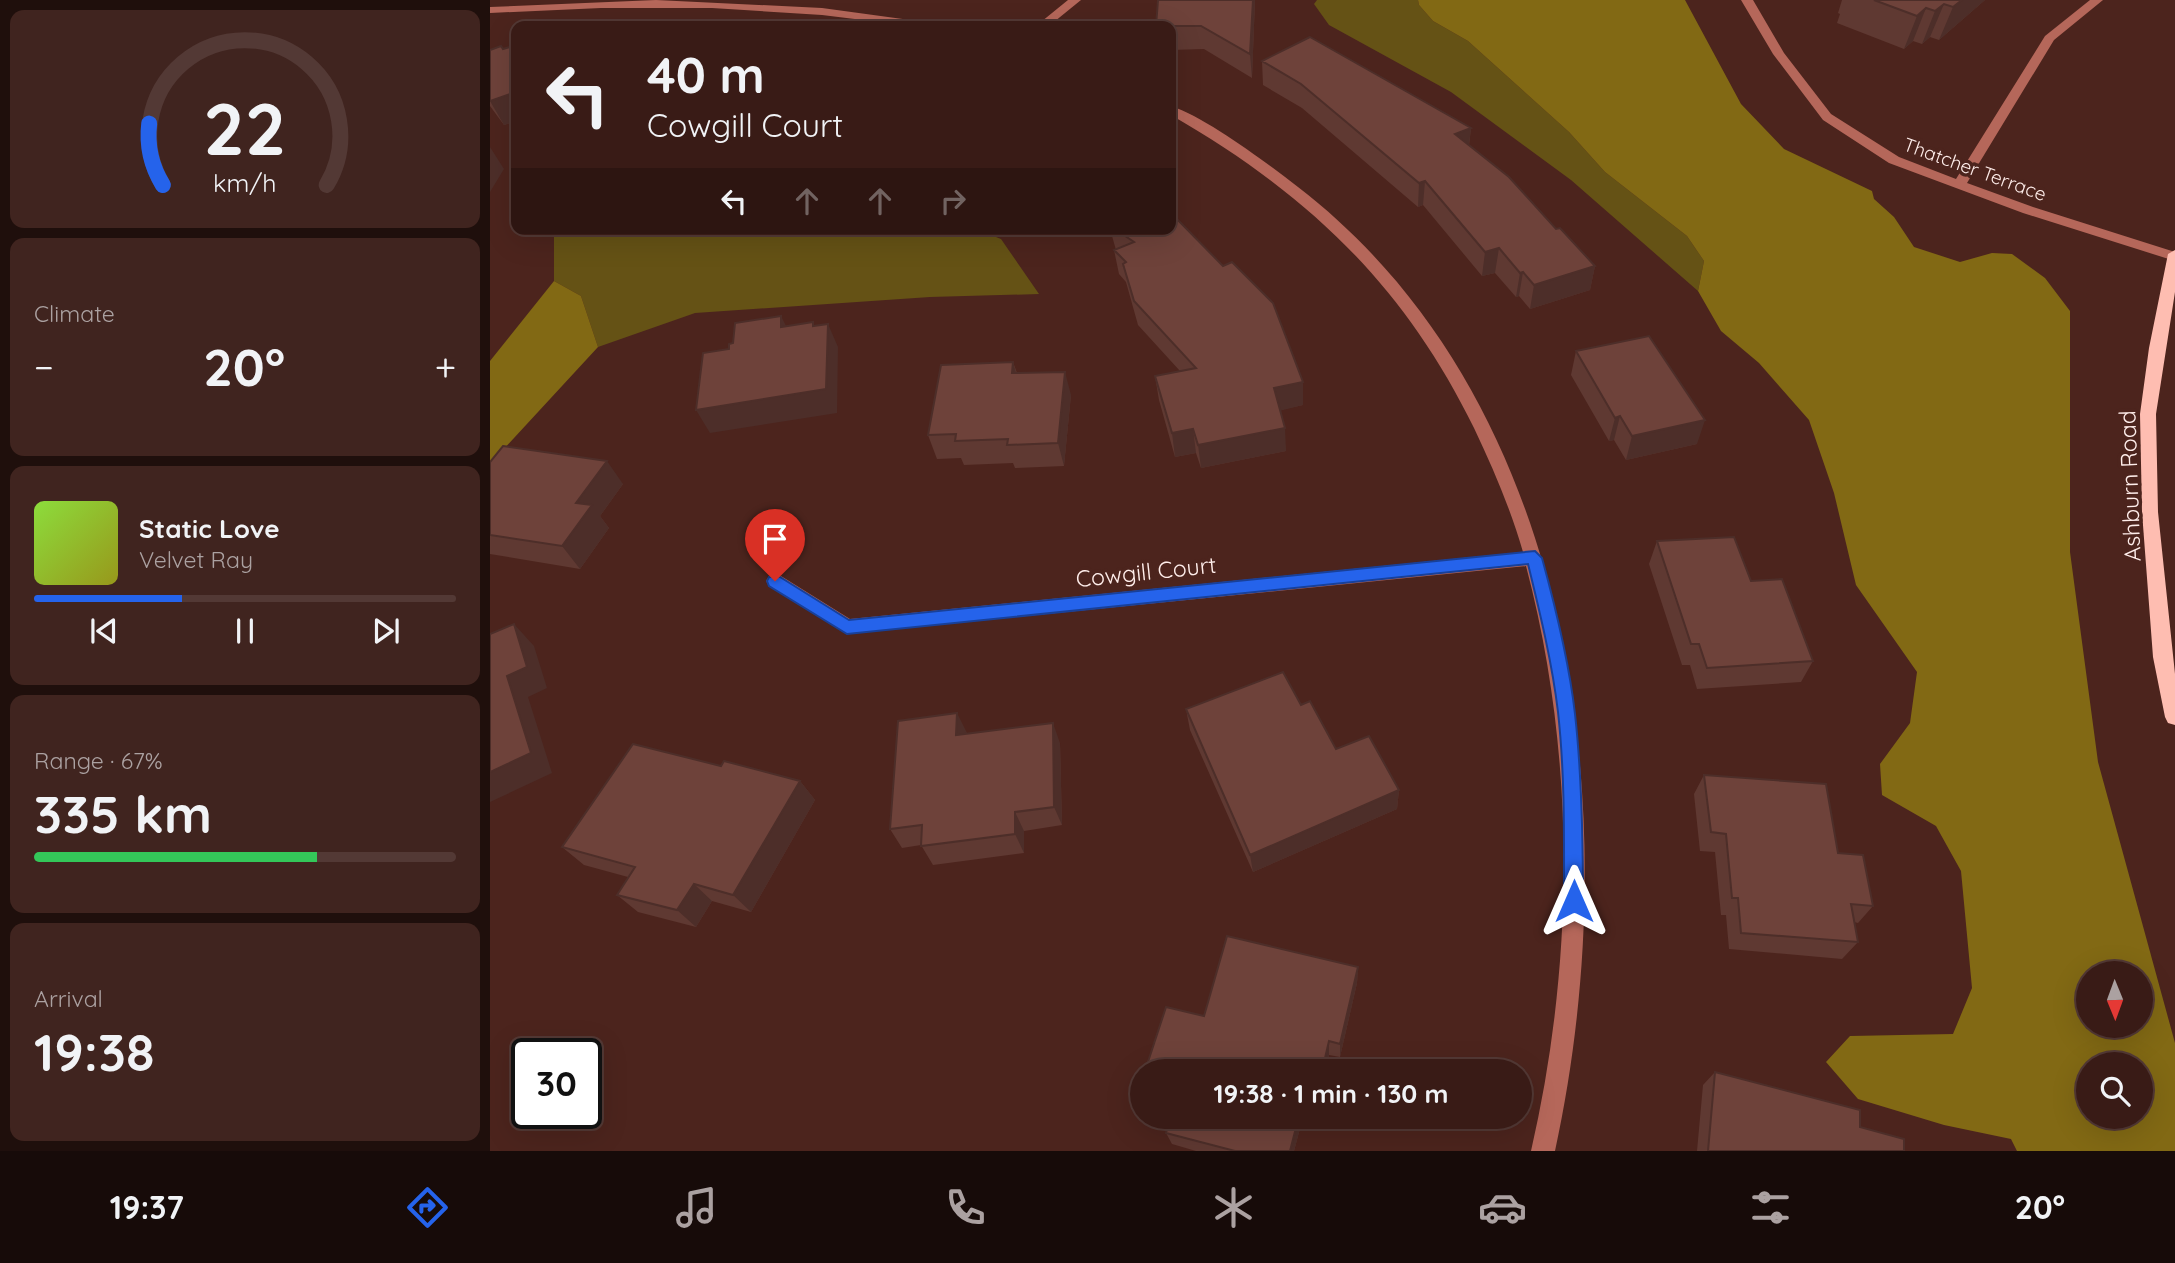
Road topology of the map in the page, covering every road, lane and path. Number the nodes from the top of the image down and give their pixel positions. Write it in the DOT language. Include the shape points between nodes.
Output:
graph roads {
  1 [pos="1075,0"];
  2 [pos="1747,0"];
  3 [pos="2097,0"];
  4 [pos="490,10"];
  5 [pos="899,21"];
  6 [pos="1048,21"];
  7 [pos="1176,113"];
  8 [pos="1959,185"];
  9 [pos="2175,256"];
  10 [pos="1535,558"];
  11 [pos="775,581"];
  12 [pos="2175,717"];
  13 [pos="1543,1151"];
  1 -- 6 [label="street"];
  2 -- 8 [label="street, Thatcher Terrace" via="1779,54 1827,117 1894,160"];
  3 -- 8 [label="street" via="2049,38"];
  4 -- 5 [label="street" via="699,1 792,5"];
  7 -- 10 [label="street" via="1258,163 1320,212 1396,291 1447,361 1493,444"];
  8 -- 9 [label="street, Thatcher Terrace"];
  9 -- 12 [label="main road, Ashburn Road" via="2148,414 2150,512 2162,657"];
  10 -- 11 [label="street, Cowgill Court" via="847,627"];
  10 -- 13 [label="street" via="1566,713 1573,803 1574,901 1566,1010"];
}
